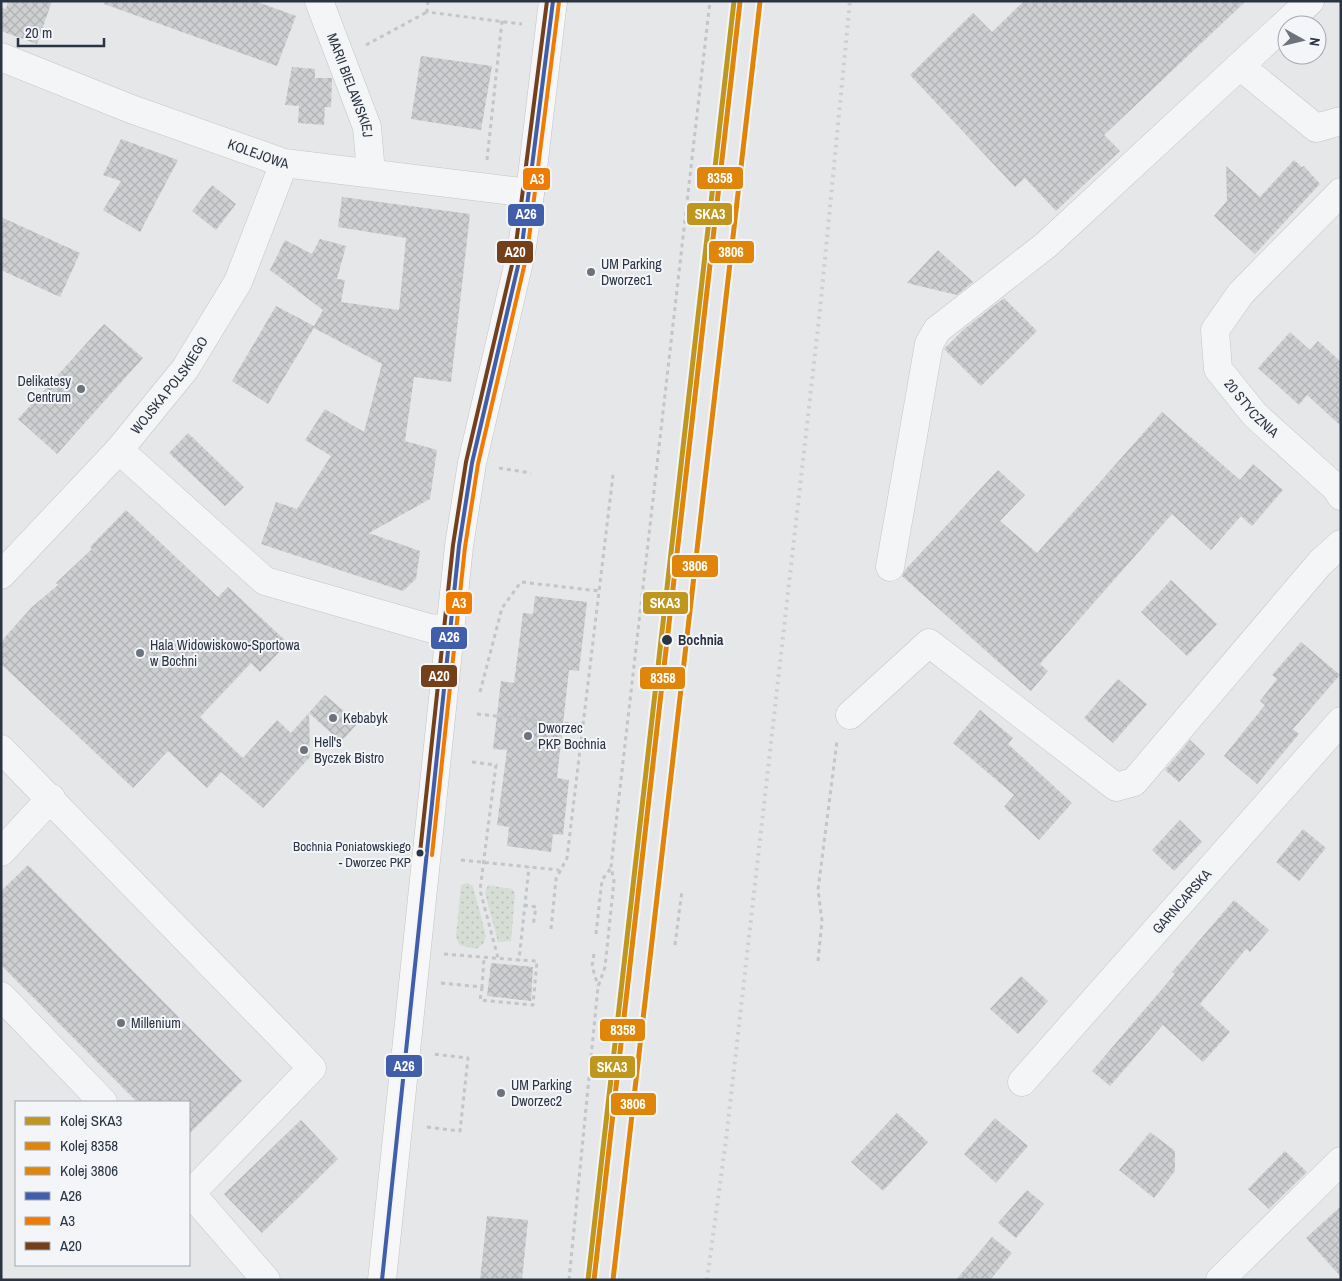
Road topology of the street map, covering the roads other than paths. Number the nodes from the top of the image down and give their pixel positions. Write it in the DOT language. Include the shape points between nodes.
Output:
graph roads {
  1 [pos="319,1"];
  2 [pos="553,1"];
  3 [pos="1310,1"];
  4 [pos="1,57"];
  5 [pos="1240,66"];
  6 [pos="1341,121"];
  7 [pos="284,163"];
  8 [pos="371,173"];
  9 [pos="1341,192"];
  10 [pos="530,193"];
  11 [pos="119,450"];
  12 [pos="1341,496"];
  13 [pos="1341,544"];
  14 [pos="890,567"];
  15 [pos="1,575"];
  16 [pos="449,630"];
  17 [pos="850,715"];
  18 [pos="1341,721"];
  19 [pos="1,749"];
  20 [pos="50,798"];
  21 [pos="1,852"];
  22 [pos="1,996"];
  23 [pos="1022,1082"];
  24 [pos="103,1101"];
  25 [pos="1341,1161"];
  26 [pos="190,1192"];
  27 [pos="266,1280"];
  28 [pos="382,1280"];
  29 [pos="1220,1280"];
  1 -- 8 [label="street, MARII BIELAWSKIEJ" via="367,127"];
  2 -- 10 [label="main road"];
  3 -- 5 [label="street"];
  4 -- 7 [label="street, KOLEJOWA" via="131,109"];
  5 -- 6 [label="street" via="1316,128"];
  5 -- 14 [label="street" via="1046,245 937,330 929,344"];
  7 -- 8 [label="street, KOLEJOWA"];
  7 -- 11 [label="street, WOJSKA POLSKIEGO" via="238,282 185,369"];
  8 -- 10 [label="street, KOLEJOWA"];
  9 -- 12 [label="street, 20 STYCZNIA" via="1241,293 1215,330 1218,369 1255,415"];
  10 -- 16 [label="main road" via="520,253 472,463"];
  11 -- 15 [label="street, WOJSKA POLSKIEGO"];
  11 -- 16 [label="street" via="265,581 429,628"];
  13 -- 17 [label="street" via="1320,563 1134,782 1116,787 930,643"];
  16 -- 28 [label="main road"];
  18 -- 23 [label="street, GARNCARSKA"];
  19 -- 20 [label="street"];
  20 -- 21 [label="street"];
  20 -- 26 [label="street" via="312,1068"];
  22 -- 24 [label="street"];
  25 -- 29 [label="street"];
  26 -- 27 [label="street"];
}
